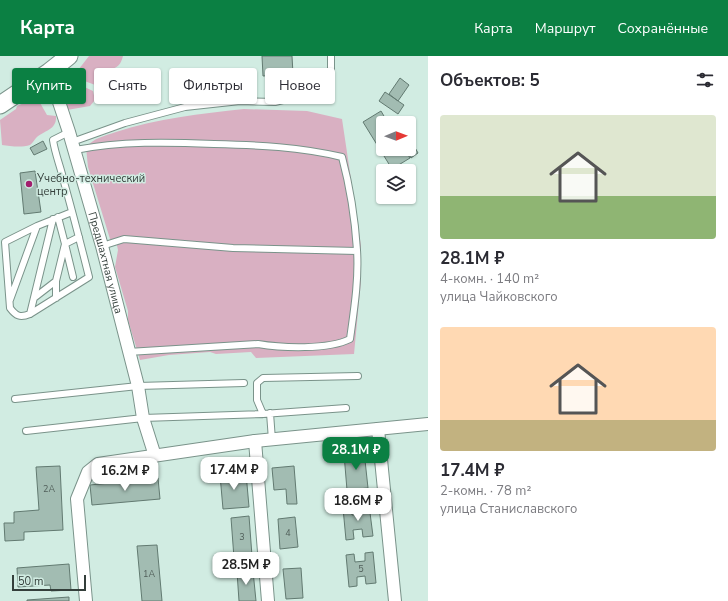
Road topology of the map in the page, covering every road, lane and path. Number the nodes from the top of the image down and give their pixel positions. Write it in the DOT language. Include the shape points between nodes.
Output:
graph roads {
  1 [pos="69,56"];
  2 [pos="331,56"];
  3 [pos="54,68"];
  4 [pos="12,97"];
  5 [pos="60,104"];
  6 [pos="0,105"];
  7 [pos="72,141"];
  8 [pos="72,212"];
  9 [pos="56,218"];
  10 [pos="37,226"];
  11 [pos="79,237"];
  12 [pos="2,244"];
  13 [pos="65,244"];
  14 [pos="102,246"];
  15 [pos="357,251"];
  16 [pos="73,277"];
  17 [pos="56,281"];
  18 [pos="34,298"];
  19 [pos="56,298"];
  20 [pos="9,302"];
  21 [pos="30,314"];
  22 [pos="128,352"];
  23 [pos="358,376"];
  24 [pos="244,383"];
  25 [pos="138,386"];
  26 [pos="15,399"];
  27 [pos="346,408"];
  28 [pos="270,413"];
  29 [pos="263,414"];
  30 [pos="143,418"];
  31 [pos="428,424"];
  32 [pos="378,429"];
  33 [pos="26,431"];
  34 [pos="272,440"];
  35 [pos="255,441"];
  36 [pos="155,456"];
  37 [pos="86,601"];
  38 [pos="268,601"];
  39 [pos="395,601"];
  1 -- 3 [label="main road"];
  2 -- 7 [label="lane" via="331,70 322,90 275,102 240,101 185,106"];
  4 -- 6 [label="main road"];
  5 -- 7 [label="street, Предшахтная улица"];
  7 -- 8 [label="lane" via="53,140"];
  7 -- 14 [label="street, Предшахтная улица"];
  7 -- 15 [label="lane" via="98,146 166,142 274,146 342,157 353,211"];
  8 -- 9 [label="lane"];
  8 -- 11 [label="lane"];
  9 -- 10 [label="lane"];
  9 -- 13 [label="lane"];
  9 -- 18 [label="lane"];
  10 -- 12 [label="lane"];
  10 -- 20 [label="lane"];
  11 -- 13 [label="lane"];
  11 -- 19 [label="lane" via="89,277"];
  12 -- 20 [label="lane"];
  13 -- 16 [label="lane"];
  13 -- 17 [label="lane"];
  14 -- 15 [label="lane" via="124,239 233,248"];
  14 -- 22 [label="street, Предшахтная улица"];
  15 -- 22 [label="lane" via="350,339 340,344 224,345"];
  17 -- 18 [label="lane"];
  17 -- 19 [label="lane"];
  18 -- 21 [label="lane"];
  19 -- 21 [label="lane"];
  20 -- 21 [label="lane" via="15,315 22,317"];
  22 -- 25 [label="street, Предшахтная улица"];
  23 -- 29 [label="lane" via="263,378 257,383 257,400"];
  24 -- 25 [label="lane"];
  25 -- 26 [label="lane"];
  25 -- 30 [label="street, Предшахтная улица"];
  27 -- 28 [label="lane"];
  28 -- 29 [label="lane"];
  28 -- 34 [label="lane"];
  29 -- 30 [label="lane"];
  30 -- 33 [label="lane"];
  30 -- 36 [label="street, Предшахтная улица"];
  31 -- 32 [label="street"];
  32 -- 34 [label="street"];
  32 -- 39 [label="street"];
  34 -- 35 [label="street"];
  35 -- 36 [label="street"];
  35 -- 38 [label="street"];
  36 -- 37 [label="street" via="98,464 88,472 78,499"];
}
